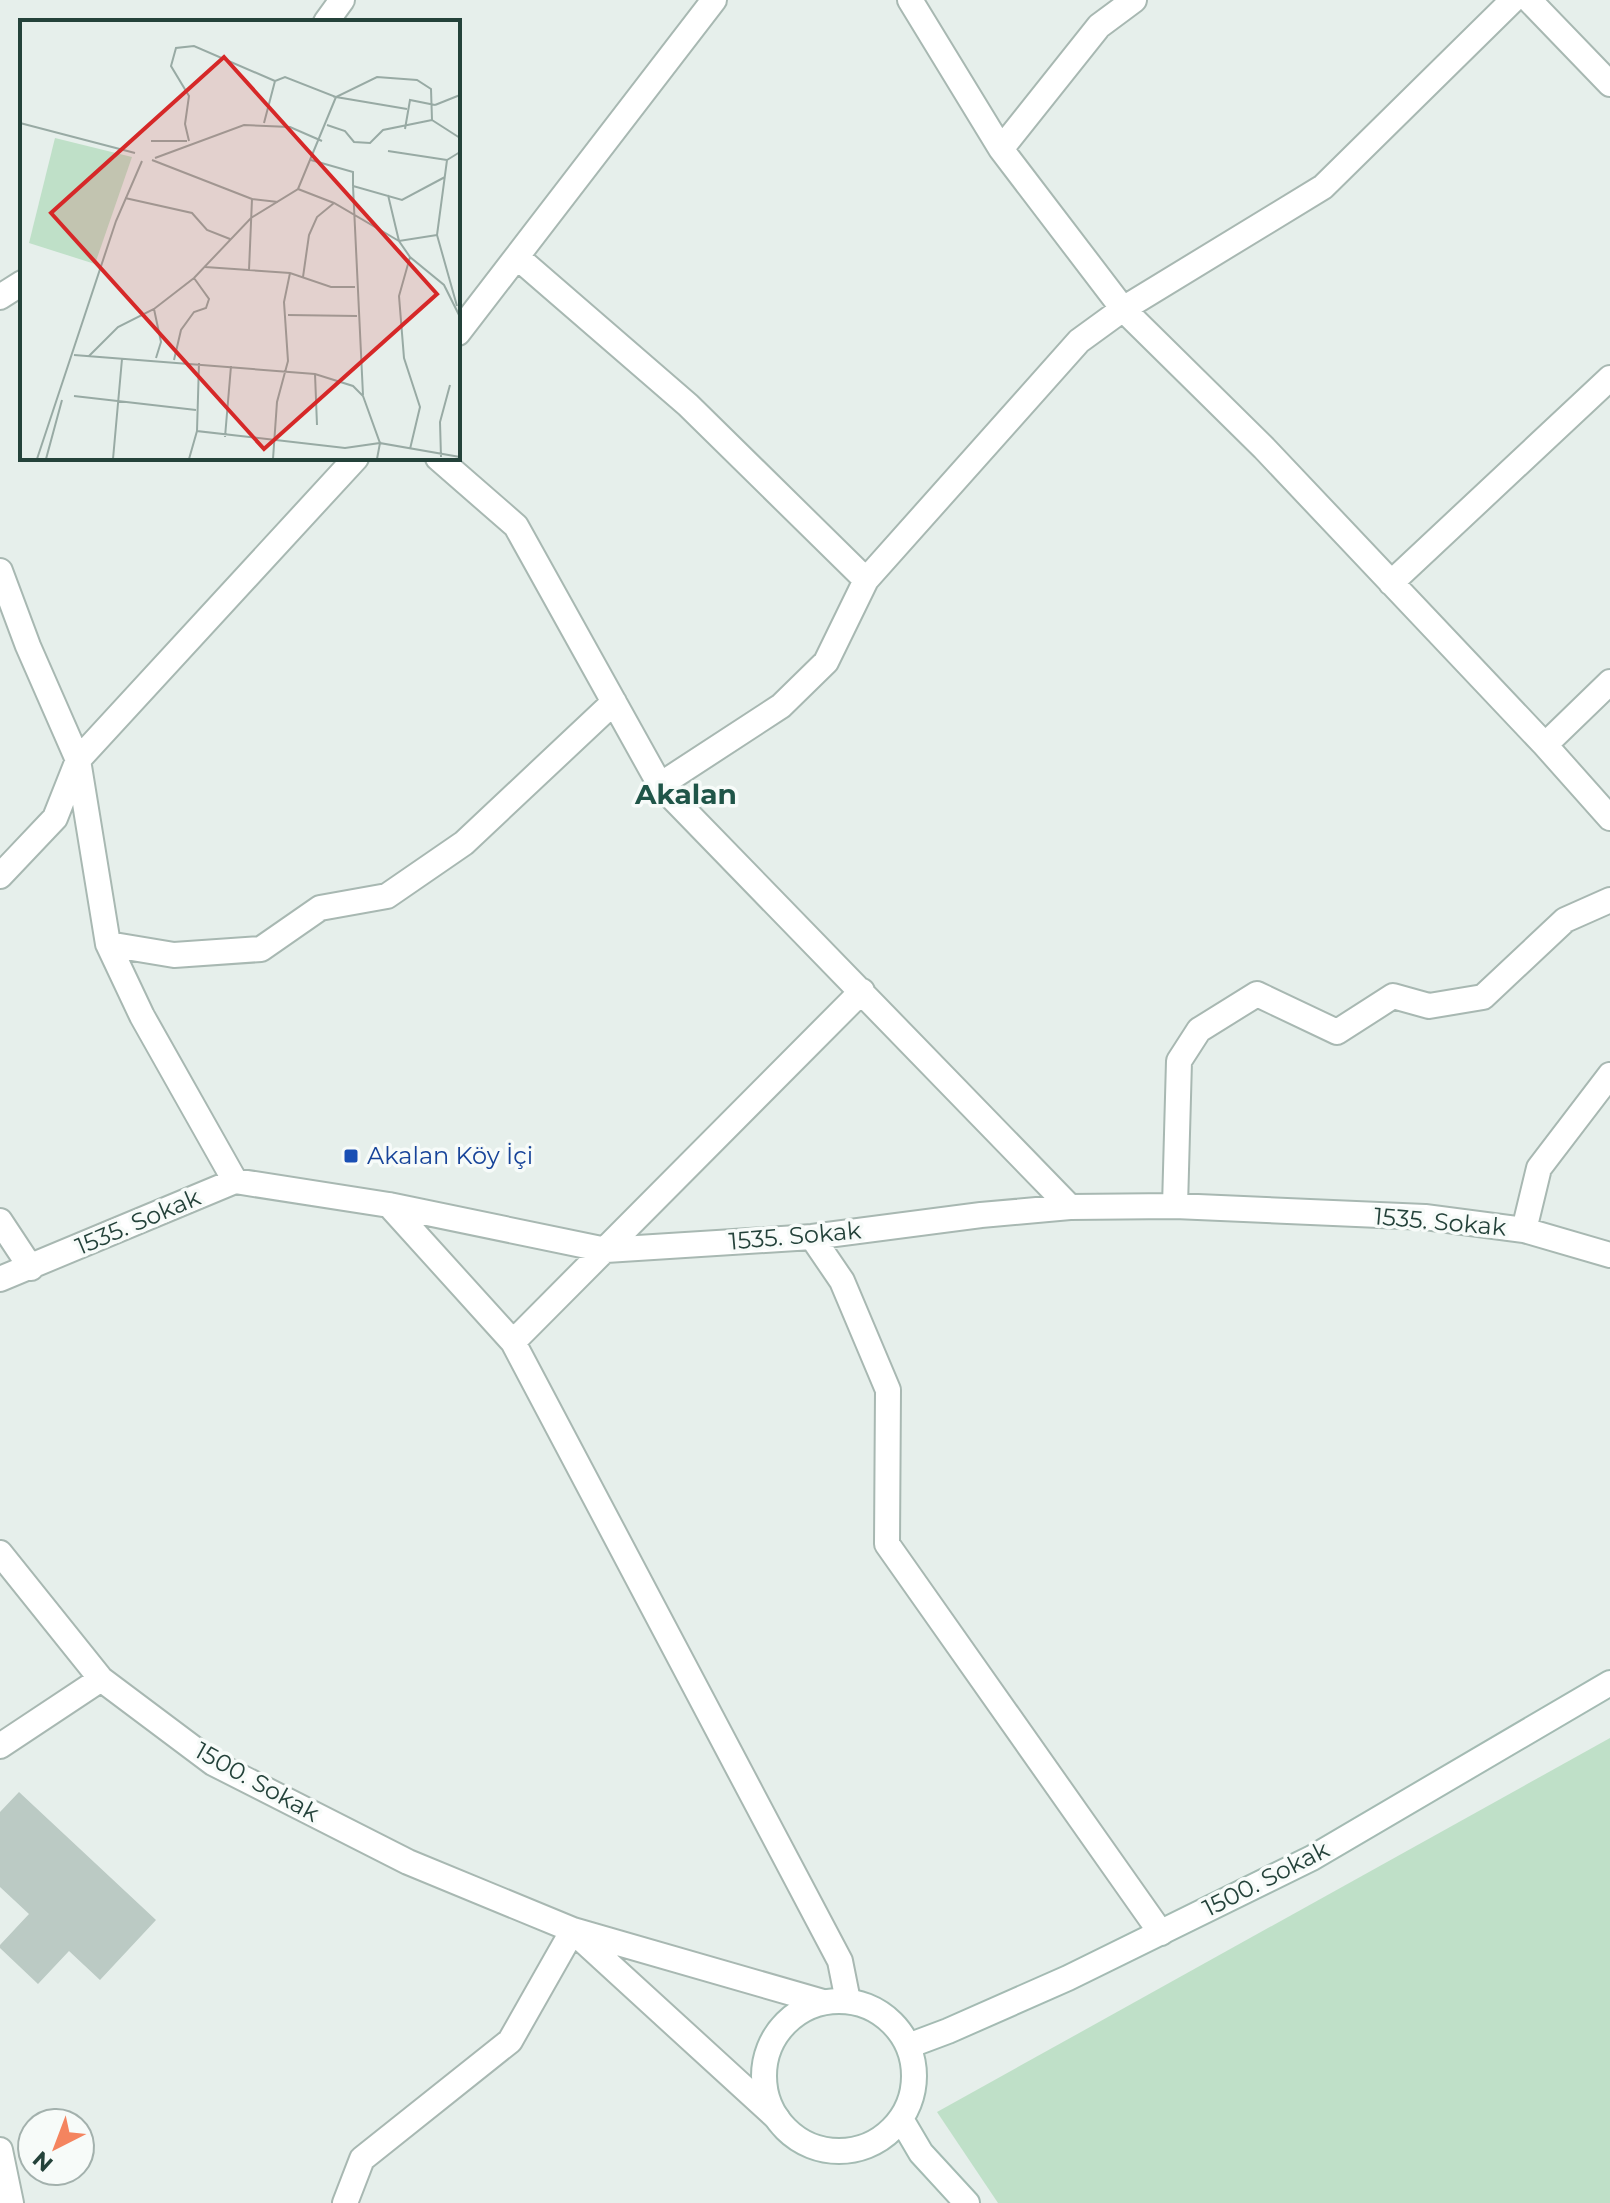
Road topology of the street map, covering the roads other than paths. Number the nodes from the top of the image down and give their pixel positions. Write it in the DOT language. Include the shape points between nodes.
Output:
graph roads {
  1 [pos="342,0"];
  2 [pos="714,0"];
  3 [pos="910,0"];
  4 [pos="1134,0"];
  5 [pos="1513,0"];
  6 [pos="1529,0"];
  7 [pos="327,20"];
  8 [pos="1610,84"];
  9 [pos="1001,149"];
  10 [pos="517,257"];
  11 [pos="20,284"];
  12 [pos="0,297"];
  13 [pos="1123,309"];
  14 [pos="460,330"];
  15 [pos="1610,378"];
  16 [pos="354,460"];
  17 [pos="440,460"];
  18 [pos="0,571"];
  19 [pos="866,580"];
  20 [pos="1391,583"];
  21 [pos="1610,682"];
  22 [pos="614,702"];
  23 [pos="1545,745"];
  24 [pos="78,760"];
  25 [pos="660,785"];
  26 [pos="1610,818"];
  27 [pos="0,876"];
  28 [pos="1610,900"];
  29 [pos="108,944"];
  30 [pos="862,991"];
  31 [pos="1610,1075"];
  32 [pos="235,1181"];
  33 [pos="389,1205"];
  34 [pos="1175,1206"];
  35 [pos="1070,1207"];
  36 [pos="0,1221"];
  37 [pos="1524,1230"];
  38 [pos="812,1237"];
  39 [pos="606,1250"];
  40 [pos="1610,1255"];
  41 [pos="31,1268"];
  42 [pos="0,1279"];
  43 [pos="513,1342"];
  44 [pos="0,1553"];
  45 [pos="101,1679"];
  46 [pos="1610,1683"];
  47 [pos="0,1746"];
  48 [pos="573,1930"];
  49 [pos="1161,1933"];
  50 [pos="848,2001"];
  51 [pos="823,2002"];
  52 [pos="908,2046"];
  53 [pos="777,2118"];
  54 [pos="901,2119"];
  55 [pos="0,2150"];
  56 [pos="11,2203"];
  57 [pos="345,2203"];
  58 [pos="967,2203"];
  1 -- 7 [label="street"];
  2 -- 10 [label="street"];
  3 -- 9 [label="street"];
  4 -- 9 [label="street" via="1099,26"];
  5 -- 13 [label="street" via="1323,187"];
  6 -- 8 [label="street"];
  9 -- 13 [label="street"];
  10 -- 14 [label="street"];
  10 -- 19 [label="street" via="688,405"];
  11 -- 12 [label="street"];
  13 -- 19 [label="street" via="1079,341"];
  13 -- 20 [label="street"];
  15 -- 20 [label="street"];
  16 -- 24 [label="street"];
  17 -- 22 [label="street" via="516,526"];
  18 -- 24 [label="street"];
  19 -- 25 [label="street" via="826,662 781,706"];
  20 -- 23 [label="street"];
  21 -- 23 [label="street"];
  22 -- 25 [label="street"];
  22 -- 29 [label="street" via="464,843 387,896 320,908 261,949 174,955"];
  23 -- 26 [label="street"];
  24 -- 27 [label="street" via="55,818"];
  24 -- 29 [label="street"];
  25 -- 30 [label="street"];
  28 -- 34 [label="street" via="1565,920 1483,997 1429,1006 1393,996 1337,1032 1257,994 1199,1030 1179,1061"];
  29 -- 32 [label="street" via="142,1016"];
  30 -- 35 [label="street"];
  30 -- 39 [label="street"];
  31 -- 37 [label="street" via="1539,1168"];
  32 -- 33 [label="street, 1535. Sokak"];
  32 -- 41 [label="street, 1535. Sokak"];
  33 -- 39 [label="street, 1535. Sokak"];
  33 -- 43 [label="street"];
  34 -- 35 [label="street, 1535. Sokak"];
  34 -- 37 [label="street, 1535. Sokak" via="1425,1217"];
  35 -- 38 [label="street, 1535. Sokak"];
  36 -- 41 [label="street"];
  37 -- 40 [label="street, 1535. Sokak"];
  38 -- 39 [label="street, 1535. Sokak"];
  38 -- 49 [label="street" via="842,1281 888,1390 887,1544"];
  39 -- 43 [label="street"];
  41 -- 42 [label="street, 1535. Sokak"];
  43 -- 50 [label="street" via="840,1961"];
  44 -- 45 [label="street, 1500. Sokak"];
  45 -- 47 [label="street"];
  45 -- 48 [label="street, 1500. Sokak" via="213,1763 408,1862"];
  46 -- 49 [label="street, 1500. Sokak" via="1312,1858"];
  48 -- 51 [label="street"];
  48 -- 53 [label="street"];
  48 -- 57 [label="street" via="510,2041 362,2159"];
  49 -- 52 [label="street, 1500. Sokak"];
  50 -- 51 [label="street"];
  50 -- 52 [label="street" via="873,2009 894,2024"];
  51 -- 53 [label="street" via="780,2029 769,2050 765,2084"];
  52 -- 54 [label="street" via="912,2096"];
  53 -- 54 [label="street" via="813,2147 836,2151 859,2149 883,2137"];
  54 -- 58 [label="street" via="921,2153"];
  55 -- 56 [label="street"];
}
